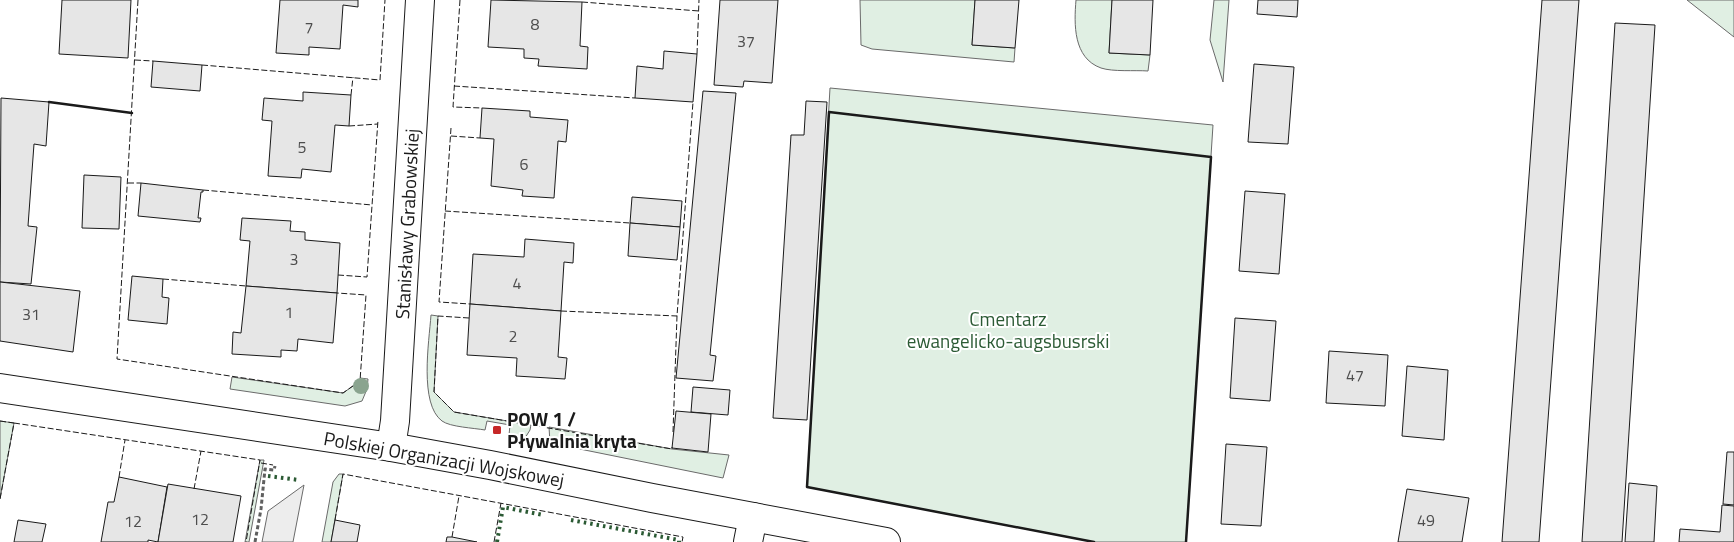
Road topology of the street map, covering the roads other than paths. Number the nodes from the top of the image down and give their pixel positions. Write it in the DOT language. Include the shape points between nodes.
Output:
graph roads {
  1 [pos="420,0"];
  2 [pos="0,388"];
  3 [pos="391,447"];
  4 [pos="750,529"];
  5 [pos="886,542"];
  1 -- 3 [label="street, Stanisławy Grabowskiej"];
  2 -- 3 [label="street, Polskiej Organizacji Wojskowej"];
  3 -- 4 [label="street, Polskiej Organizacji Wojskowej" via="490,465"];
  4 -- 5 [label="street, Polskiej Organizacji Wojskowej"];
}
